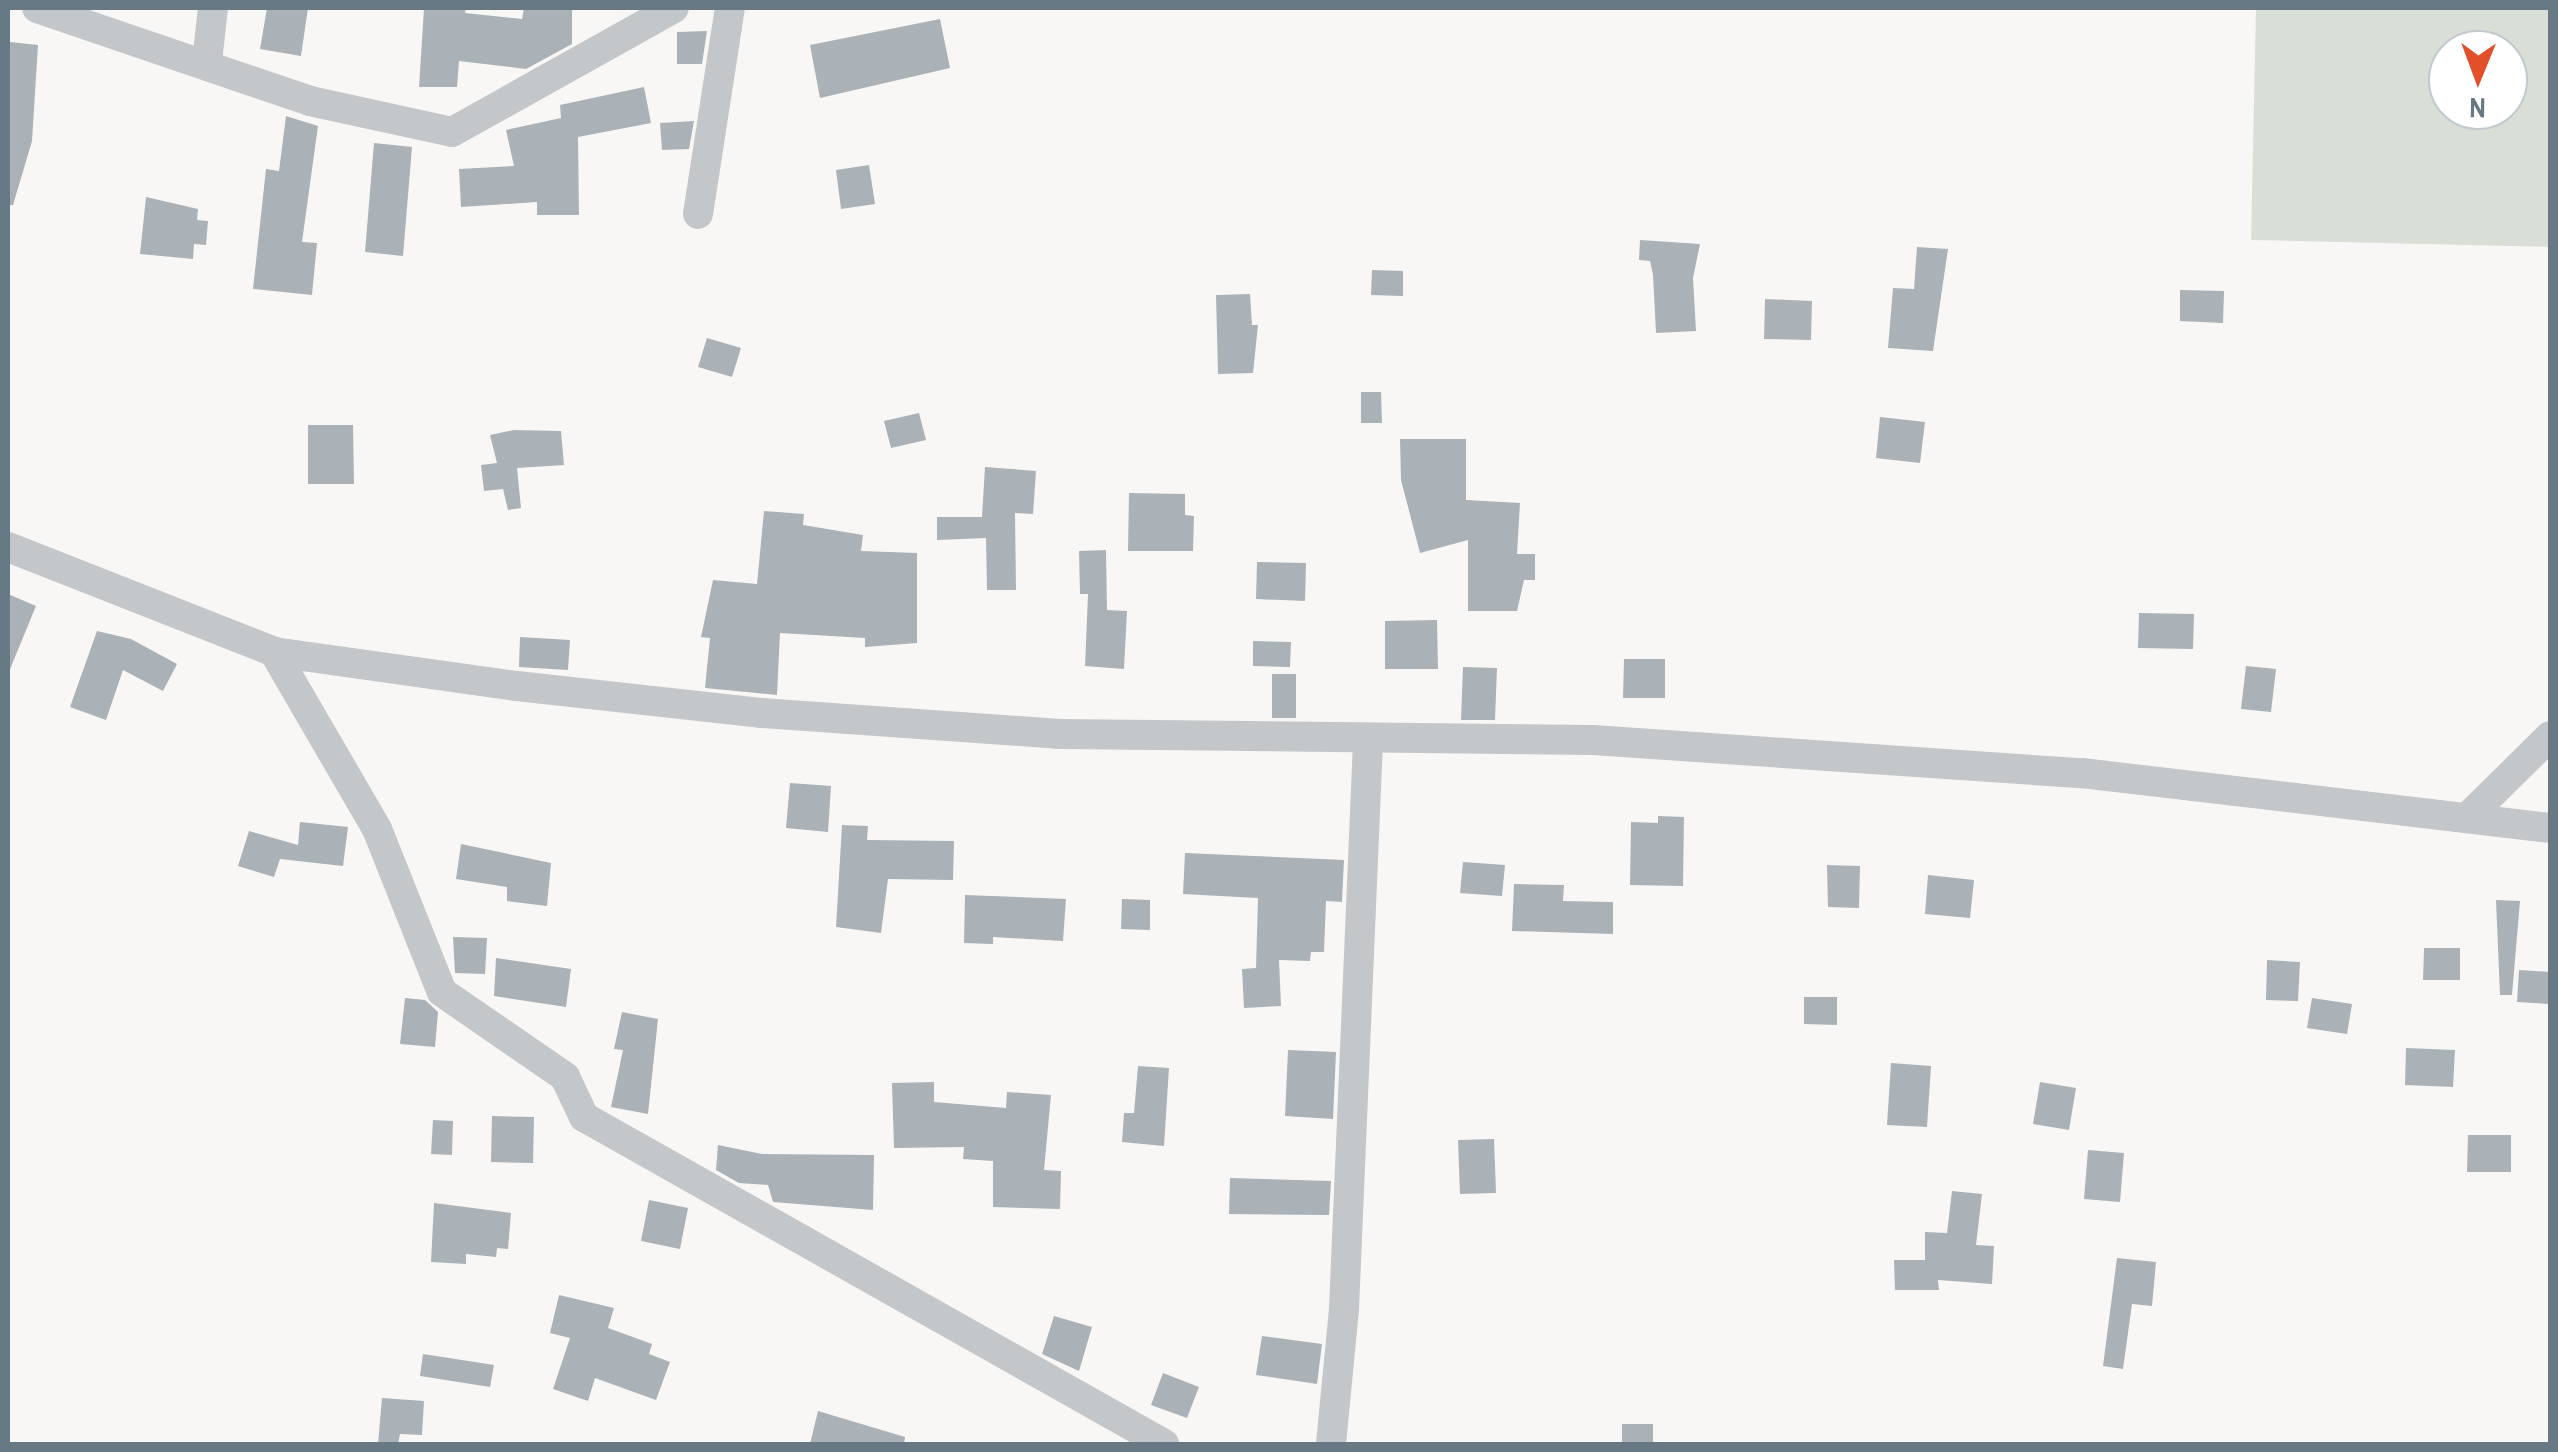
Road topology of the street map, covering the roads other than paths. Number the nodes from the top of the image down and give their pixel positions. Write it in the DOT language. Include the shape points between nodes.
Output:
graph roads {
  1 [pos="37,8"];
  2 [pos="212,8"];
  3 [pos="674,8"];
  4 [pos="730,8"];
  5 [pos="207,62"];
  6 [pos="698,214"];
  7 [pos="8,547"];
  8 [pos="274,652"];
  9 [pos="2550,736"];
  10 [pos="1368,741"];
  11 [pos="2468,818"];
  12 [pos="2550,828"];
  13 [pos="1164,1444"];
  14 [pos="1330,1444"];
  1 -- 5 [label="street"];
  2 -- 5 [label="street"];
  3 -- 5 [label="street" via="452,132 310,101"];
  4 -- 6 [label="street"];
  7 -- 8 [label="street"];
  8 -- 10 [label="street" via="761,713 1060,734"];
  8 -- 13 [label="street" via="376,829 442,992 565,1076 584,1117"];
  9 -- 11 [label="street"];
  10 -- 11 [label="street" via="1593,740 2063,772"];
  10 -- 14 [label="street" via="1344,1309"];
  11 -- 12 [label="street"];
}
